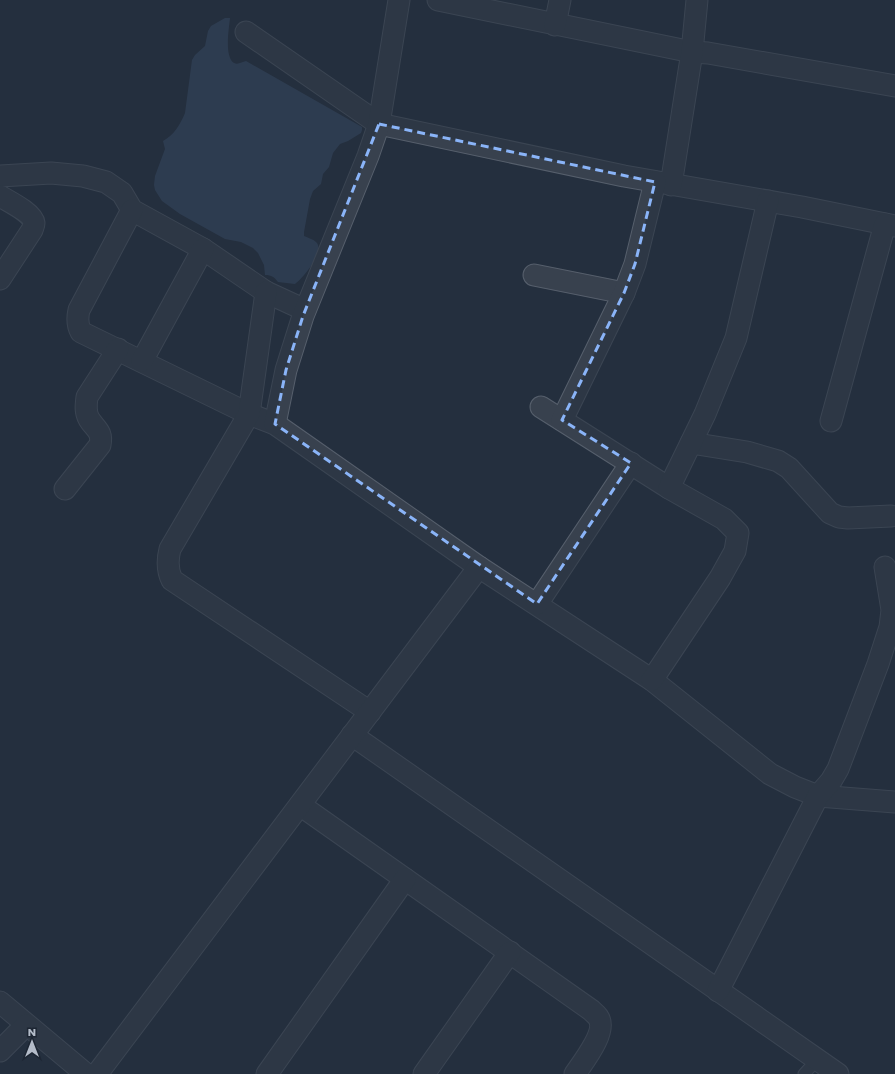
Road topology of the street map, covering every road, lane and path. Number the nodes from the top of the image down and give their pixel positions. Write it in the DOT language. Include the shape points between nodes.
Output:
graph roads {
  1 [pos="399,0"];
  2 [pos="438,0"];
  3 [pos="560,0"];
  4 [pos="697,0"];
  5 [pos="556,25"];
  6 [pos="246,32"];
  7 [pos="692,52"];
  8 [pos="895,86"];
  9 [pos="379,124"];
  10 [pos="0,176"];
  11 [pos="663,184"];
  12 [pos="0,196"];
  13 [pos="768,201"];
  14 [pos="132,210"];
  15 [pos="890,225"];
  16 [pos="203,250"];
  17 [pos="534,275"];
  18 [pos="0,279"];
  19 [pos="266,292"];
  20 [pos="624,293"];
  21 [pos="305,310"];
  22 [pos="118,349"];
  23 [pos="142,361"];
  24 [pos="541,407"];
  25 [pos="249,414"];
  26 [pos="562,420"];
  27 [pos="830,421"];
  28 [pos="275,424"];
  29 [pos="691,443"];
  30 [pos="631,464"];
  31 [pos="669,488"];
  32 [pos="66,489"];
  33 [pos="892,516"];
  34 [pos="479,566"];
  35 [pos="885,566"];
  36 [pos="537,604"];
  37 [pos="652,680"];
  38 [pos="370,712"];
  39 [pos="352,735"];
  40 [pos="818,796"];
  41 [pos="895,802"];
  42 [pos="300,805"];
  43 [pos="405,878"];
  44 [pos="510,952"];
  45 [pos="718,991"];
  46 [pos="0,1002"];
  47 [pos="26,1025"];
  48 [pos="0,1052"];
  49 [pos="811,1067"];
  50 [pos="86,1074"];
  51 [pos="97,1074"];
  52 [pos="267,1074"];
  53 [pos="424,1074"];
  54 [pos="575,1074"];
  55 [pos="838,1074"];
  1 -- 9 [label="street"];
  2 -- 5 [label="street"];
  3 -- 5 [label="street"];
  4 -- 7 [label="street"];
  5 -- 7 [label="street"];
  6 -- 9 [label="street"];
  7 -- 8 [label="street" via="708,52"];
  7 -- 11 [label="street"];
  9 -- 11 [label="street"];
  9 -- 21 [label="street"];
  10 -- 14 [label="street" via="51,173 83,176 106,182 122,193"];
  11 -- 13 [label="street"];
  11 -- 20 [label="street"];
  12 -- 18 [label="street" via="24,211 34,223"];
  13 -- 15 [label="street"];
  13 -- 29 [label="street" via="736,338"];
  14 -- 16 [label="street"];
  14 -- 22 [label="street" via="79,310 77,319 81,332"];
  15 -- 27 [label="street"];
  16 -- 19 [label="street"];
  16 -- 23 [label="street"];
  17 -- 20 [label="street"];
  19 -- 21 [label="street"];
  19 -- 25 [label="street"];
  20 -- 26 [label="street"];
  21 -- 28 [label="street" via="286,370"];
  22 -- 23 [label="street"];
  22 -- 32 [label="street" via="87,397 86,412 99,431 100,444"];
  23 -- 25 [label="street"];
  24 -- 26 [label="street"];
  25 -- 28 [label="street"];
  25 -- 38 [label="street" via="170,550 168,572 172,580"];
  26 -- 30 [label="street"];
  28 -- 34 [label="street"];
  29 -- 31 [label="street"];
  29 -- 33 [label="street" via="747,452 778,461 789,468 830,513 839,517"];
  30 -- 31 [label="street"];
  30 -- 36 [label="street"];
  31 -- 37 [label="street" via="724,519 738,533 735,551 720,578"];
  34 -- 36 [label="street"];
  34 -- 38 [label="street"];
  35 -- 40 [label="street" via="892,610 890,627 838,770"];
  36 -- 37 [label="street"];
  37 -- 40 [label="street" via="770,774 795,788"];
  38 -- 39 [label="street"];
  39 -- 42 [label="street"];
  39 -- 45 [label="street"];
  40 -- 41 [label="street"];
  40 -- 45 [label="street"];
  42 -- 43 [label="street"];
  42 -- 51 [label="street"];
  43 -- 44 [label="street"];
  43 -- 52 [label="street"];
  44 -- 53 [label="street"];
  44 -- 54 [label="street" via="599,1017 598,1038"];
  45 -- 49 [label="street"];
  46 -- 47 [label="street"];
  47 -- 48 [label="street"];
  47 -- 50 [label="street"];
  49 -- 55 [label="street"];
}
